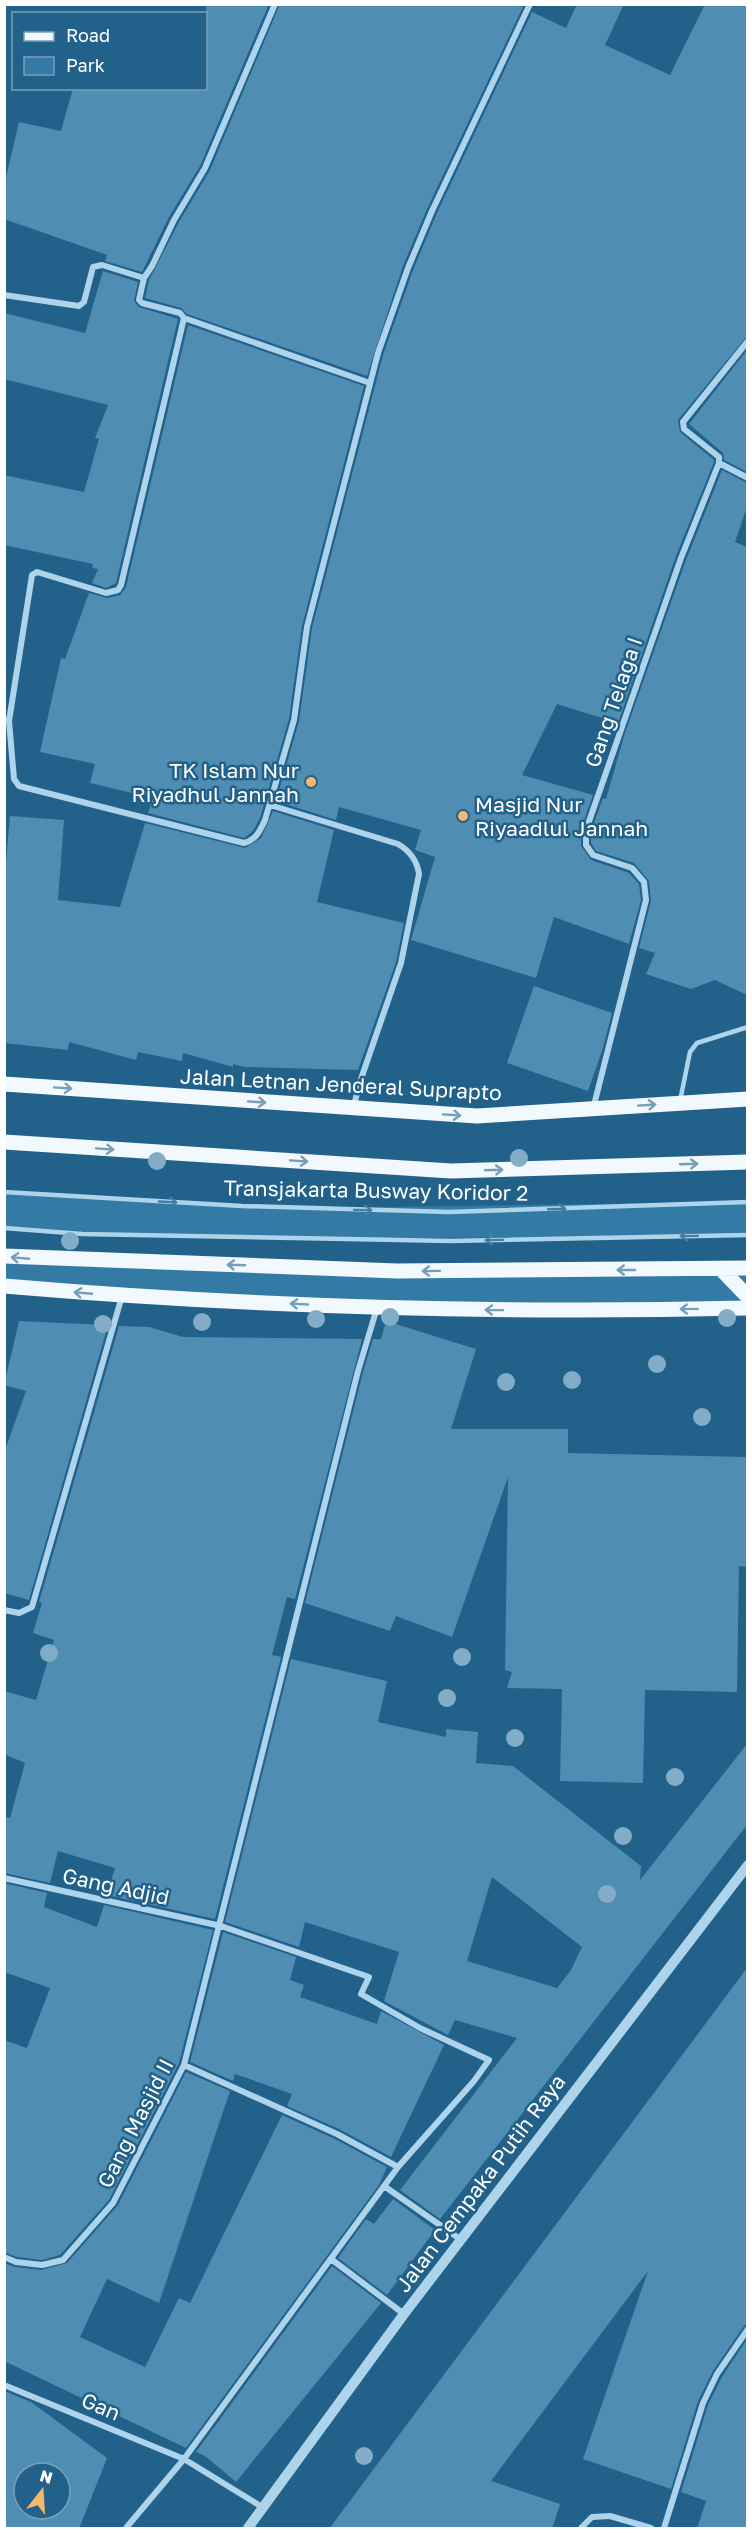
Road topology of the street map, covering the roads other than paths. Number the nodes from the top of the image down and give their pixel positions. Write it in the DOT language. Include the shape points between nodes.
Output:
graph roads {
  1 [pos="275,4"];
  2 [pos="530,4"];
  3 [pos="144,278"];
  4 [pos="4,295"];
  5 [pos="184,318"];
  6 [pos="747,341"];
  7 [pos="370,383"];
  8 [pos="719,463"];
  9 [pos="747,478"];
  10 [pos="7,720"];
  11 [pos="270,806"];
  12 [pos="747,1027"];
  13 [pos="744,1032"];
  14 [pos="4,1084"];
  15 [pos="747,1099"];
  16 [pos="680,1103"];
  17 [pos="353,1109"];
  18 [pos="593,1109"];
  19 [pos="4,1142"];
  20 [pos="747,1162"];
  21 [pos="4,1192"];
  22 [pos="747,1203"];
  23 [pos="4,1228"];
  24 [pos="747,1235"];
  25 [pos="4,1256"];
  26 [pos="747,1268"];
  27 [pos="721,1269"];
  28 [pos="4,1286"];
  29 [pos="122,1296"];
  30 [pos="747,1298"];
  31 [pos="377,1307"];
  32 [pos="747,1308"];
  33 [pos="4,1610"];
  34 [pos="747,1865"];
  35 [pos="4,1878"];
  36 [pos="221,1926"];
  37 [pos="184,2065"];
  38 [pos="398,2167"];
  39 [pos="384,2186"];
  40 [pos="460,2240"];
  41 [pos="4,2257"];
  42 [pos="331,2259"];
  43 [pos="404,2314"];
  44 [pos="747,2329"];
  45 [pos="4,2385"];
  46 [pos="184,2459"];
  47 [pos="262,2507"];
  48 [pos="126,2529"];
  49 [pos="248,2529"];
  50 [pos="581,2529"];
  51 [pos="651,2529"];
  52 [pos="664,2529"];
  1 -- 3 [label="street" via="205,168"];
  2 -- 7 [label="street" via="428,220"];
  3 -- 4 [label="street" via="102,265 93,267 84,302 74,306"];
  3 -- 5 [label="street" via="139,300 142,303 180,313"];
  5 -- 7 [label="street"];
  5 -- 10 [label="street" via="121,585 118,590 106,592 37,572 32,575"];
  6 -- 8 [label="street" via="683,425 719,457"];
  7 -- 11 [label="street" via="307,627 294,720"];
  8 -- 9 [label="street"];
  8 -- 18 [label="street, Gang Telaga I" via="681,558 586,830 586,845 593,855 632,868 644,882 646,900"];
  10 -- 11 [label="street" via="14,779 19,786 244,843 257,835"];
  11 -- 17 [label="street" via="398,844 418,863 406,945"];
  12 -- 13 [label="lane"];
  13 -- 16 [label="lane" via="697,1044 690,1052"];
  14 -- 17 [label="main road, Jalan Letnan Jenderal Suprapto, one-way"];
  15 -- 16 [label="main road, Jalan Letnan Jenderal Suprapto"];
  18 -- 16 [label="main road, Jalan Letnan Jenderal Suprapto, one-way"];
  17 -- 18 [label="main road, Jalan Letnan Jenderal Suprapto, one-way" via="477,1116"];
  19 -- 20 [label="main road, one-way" via="451,1171"];
  21 -- 22 [label="lane, Transjakarta Busway Koridor 2, one-way" via="242,1206 449,1212"];
  24 -- 23 [label="lane, one-way" via="451,1241 82,1234"];
  27 -- 25 [label="main road, one-way" via="397,1271"];
  26 -- 27 [label="main road"];
  27 -- 30 [label="main road"];
  29 -- 28 [label="main road, one-way"];
  31 -- 29 [label="main road, one-way"];
  29 -- 33 [label="street" via="32,1607 20,1613"];
  32 -- 31 [label="main road, one-way" via="591,1312"];
  31 -- 36 [label="street, Gang Masjid II"];
  34 -- 40 [label="street, Jalan Cempaka Putih Raya"];
  35 -- 36 [label="street, Gang Adjid"];
  36 -- 37 [label="street, Gang Masjid II"];
  36 -- 38 [label="street, Gang Adjid" via="369,1977 361,1994 420,2028 489,2060"];
  37 -- 38 [label="street" via="337,2134"];
  37 -- 41 [label="street, Gang Masjid II" via="113,2202 63,2260 42,2265"];
  38 -- 39 [label="street"];
  39 -- 40 [label="street"];
  39 -- 42 [label="street"];
  40 -- 43 [label="street, Jalan Cempaka Putih Raya"];
  42 -- 43 [label="street"];
  42 -- 46 [label="street"];
  43 -- 47 [label="street, Jalan Cempaka Putih Raya"];
  44 -- 52 [label="street" via="703,2403"];
  45 -- 46 [label="street, Gan"];
  46 -- 47 [label="street, Gan"];
  46 -- 48 [label="street"];
  47 -- 49 [label="street, Jalan Cempaka Putih Raya"];
  50 -- 51 [label="street" via="592,2517 610,2516"];
}
